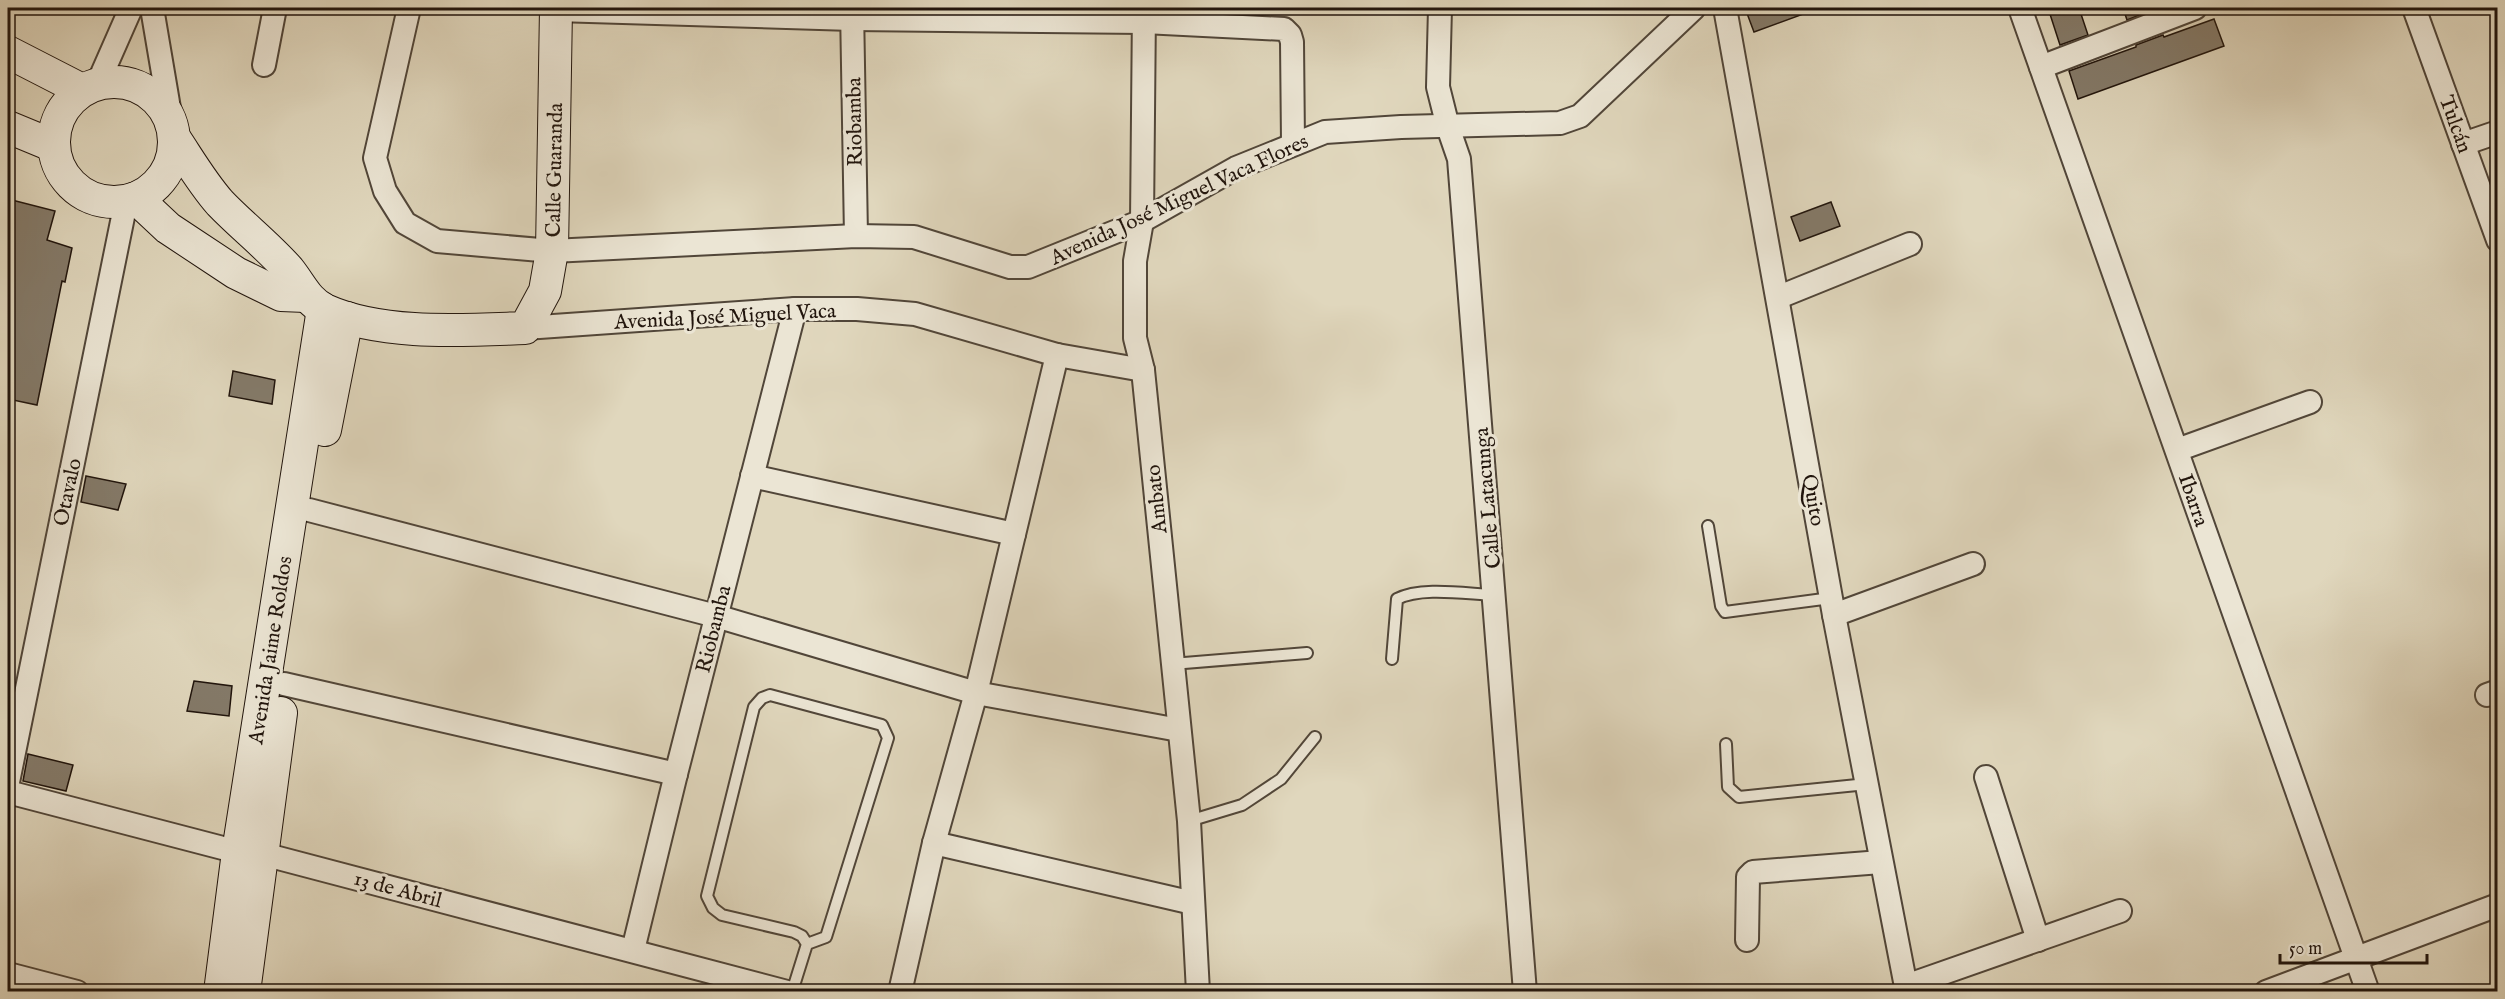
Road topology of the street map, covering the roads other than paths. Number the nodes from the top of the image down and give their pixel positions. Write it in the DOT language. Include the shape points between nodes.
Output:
graph roads {
  1 [pos="131,8"];
  2 [pos="152,8"];
  3 [pos="275,8"];
  4 [pos="409,8"];
  5 [pos="1440,8"];
  6 [pos="1694,8"];
  7 [pos="1725,8"];
  8 [pos="2020,8"];
  9 [pos="2195,8"];
  10 [pos="2414,8"];
  11 [pos="556,9"];
  12 [pos="2169,12"];
  13 [pos="852,13"];
  14 [pos="1144,15"];
  15 [pos="8,52"];
  16 [pos="264,65"];
  17 [pos="2041,67"];
  18 [pos="90,87"];
  19 [pos="8,127"];
  20 [pos="1448,127"];
  21 [pos="173,130"];
  22 [pos="2498,132"];
  23 [pos="1293,143"];
  24 [pos="2463,144"];
  25 [pos="54,146"];
  26 [pos="131,200"];
  27 [pos="1142,221"];
  28 [pos="2496,232"];
  29 [pos="856,236"];
  30 [pos="1910,244"];
  31 [pos="552,251"];
  32 [pos="1779,297"];
  33 [pos="326,308"];
  34 [pos="795,309"];
  35 [pos="525,328"];
  36 [pos="1057,355"];
  37 [pos="1143,370"];
  38 [pos="2310,402"];
  39 [pos="2177,450"];
  40 [pos="752,476"];
  41 [pos="309,510"];
  42 [pos="1708,526"];
  43 [pos="1014,534"];
  44 [pos="1973,564"];
  45 [pos="1495,595"];
  46 [pos="1832,607"];
  47 [pos="716,616"];
  48 [pos="1307,653"];
  49 [pos="1392,659"];
  50 [pos="1172,664"];
  51 [pos="284,684"];
  52 [pos="976,693"];
  53 [pos="1179,730"];
  54 [pos="1315,736"];
  55 [pos="1726,744"];
  56 [pos="676,774"];
  57 [pos="1986,777"];
  58 [pos="8,782"];
  59 [pos="1867,784"];
  60 [pos="8,792"];
  61 [pos="1188,821"];
  62 [pos="934,843"];
  63 [pos="250,853"];
  64 [pos="1881,862"];
  65 [pos="1193,903"];
  66 [pos="2498,905"];
  67 [pos="2120,911"];
  68 [pos="1747,940"];
  69 [pos="2038,940"];
  70 [pos="807,944"];
  71 [pos="633,950"];
  72 [pos="2356,958"];
  73 [pos="8,974"];
  74 [pos="1906,989"];
  75 [pos="77,992"];
  76 [pos="220,992"];
  77 [pos="244,992"];
  78 [pos="787,992"];
  79 [pos="792,992"];
  80 [pos="900,992"];
  81 [pos="1198,992"];
  82 [pos="1525,992"];
  83 [pos="2266,992"];
  84 [pos="2368,992"];
  1 -- 18 [label="street"];
  2 -- 21 [label="street"];
  3 -- 16 [label="street"];
  4 -- 31 [label="street, Avenida José Miguel Vaca Flores" via="375,158 385,191 405,223 437,241"];
  5 -- 20 [label="street, Calle Latacunga" via="1438,87"];
  6 -- 20 [label="street, Avenida José Miguel Vaca Flores" via="1580,116 1560,123"];
  7 -- 32 [label="street, Quito"];
  8 -- 17 [label="street, Ibarra"];
  9 -- 12 [label="street"];
  10 -- 24 [label="street, Tulcán"];
  11 -- 13 [label="street"];
  11 -- 31 [label="street, Calle Guaranda"];
  12 -- 17 [label="street"];
  13 -- 14 [label="street"];
  13 -- 29 [label="street, Riobamba"];
  14 -- 23 [label="street" via="1284,29 1292,42"];
  14 -- 27 [label="street, Ambato"];
  15 -- 18 [label="street"];
  17 -- 39 [label="street, Ibarra"];
  18 -- 21 [label="street" via="115,81 149,92 162,104"];
  18 -- 25 [label="street" via="63,108 57,120"];
  19 -- 25 [label="street"];
  20 -- 23 [label="street, Avenida José Miguel Vaca Flores" via="1325,132"];
  20 -- 45 [label="street, Calle Latacunga" via="1459,159"];
  21 -- 26 [label="street" via="172,157 166,174 154,188"];
  21 -- 33 [label="street" via="218,201"];
  22 -- 24 [label="street"];
  23 -- 27 [label="street, Avenida José Miguel Vaca Flores" via="1236,168"];
  24 -- 28 [label="street, Tulcán"];
  25 -- 26 [label="street" via="61,170 76,189 105,201"];
  26 -- 33 [label="street, Avenida José Miguel Vaca" via="236,273 281,295"];
  26 -- 58 [label="street, Otavalo"];
  27 -- 29 [label="street, Avenida José Miguel Vaca Flores" via="1028,267 1010,267 914,237"];
  27 -- 37 [label="street, Ambato" via="1135,261 1135,338"];
  29 -- 31 [label="street, Avenida José Miguel Vaca Flores"];
  30 -- 32 [label="street"];
  31 -- 35 [label="street, Calle Guaranda" via="544,291"];
  32 -- 46 [label="street, Quito"];
  33 -- 35 [label="street, Avenida José Miguel Vaca" via="390,326 445,331"];
  33 -- 41 [label="street, Avenida Jaime Roldos"];
  33 -- 63 [label="street, Avenida Jaime Roldos"];
  34 -- 35 [label="street, Avenida José Miguel Vaca"];
  34 -- 36 [label="street, Avenida José Miguel Vaca" via="915,314"];
  34 -- 40 [label="street, Riobamba"];
  36 -- 37 [label="street, Avenida José Miguel Vaca"];
  36 -- 43 [label="street"];
  37 -- 50 [label="street, Ambato"];
  38 -- 39 [label="street"];
  39 -- 72 [label="street, Ibarra"];
  40 -- 43 [label="street"];
  40 -- 47 [label="street, Riobamba"];
  41 -- 47 [label="street"];
  41 -- 51 [label="street, Avenida Jaime Roldos"];
  42 -- 46 [label="lane" via="1720,606 1725,612"];
  43 -- 52 [label="street"];
  44 -- 46 [label="street"];
  45 -- 49 [label="lane" via="1405,594 1397,599"];
  45 -- 82 [label="street, Calle Latacunga"];
  46 -- 59 [label="street, Quito"];
  47 -- 52 [label="street"];
  47 -- 56 [label="street, Riobamba"];
  48 -- 50 [label="lane"];
  50 -- 53 [label="street, Ambato"];
  51 -- 56 [label="street"];
  51 -- 63 [label="street, Avenida Jaime Roldos"];
  52 -- 53 [label="street"];
  52 -- 62 [label="street"];
  53 -- 61 [label="street, Ambato"];
  54 -- 61 [label="lane" via="1281,778 1242,805"];
  55 -- 59 [label="lane" via="1728,787 1739,797"];
  56 -- 71 [label="street, Riobamba"];
  57 -- 69 [label="street"];
  59 -- 64 [label="street, Quito"];
  60 -- 63 [label="street, 13 de Abril"];
  61 -- 65 [label="street, Ambato"];
  62 -- 65 [label="street"];
  62 -- 80 [label="street"];
  63 -- 71 [label="street, 13 de Abril"];
  63 -- 76 [label="street, Avenida Jaime Roldos"];
  63 -- 77 [label="street, Avenida Jaime Roldos"];
  64 -- 68 [label="street" via="1752,872 1748,877"];
  64 -- 74 [label="street, Quito"];
  65 -- 81 [label="street, Ambato"];
  66 -- 72 [label="street"];
  67 -- 69 [label="street"];
  69 -- 74 [label="street"];
  70 -- 70 [label="lane" via="794,932 722,915 707,896 754,707 770,695 882,725 888,738 826,936"];
  70 -- 79 [label="lane"];
  71 -- 78 [label="street, 13 de Abril"];
  72 -- 83 [label="street"];
  72 -- 84 [label="street, Ibarra"];
  73 -- 75 [label="street"];
}
